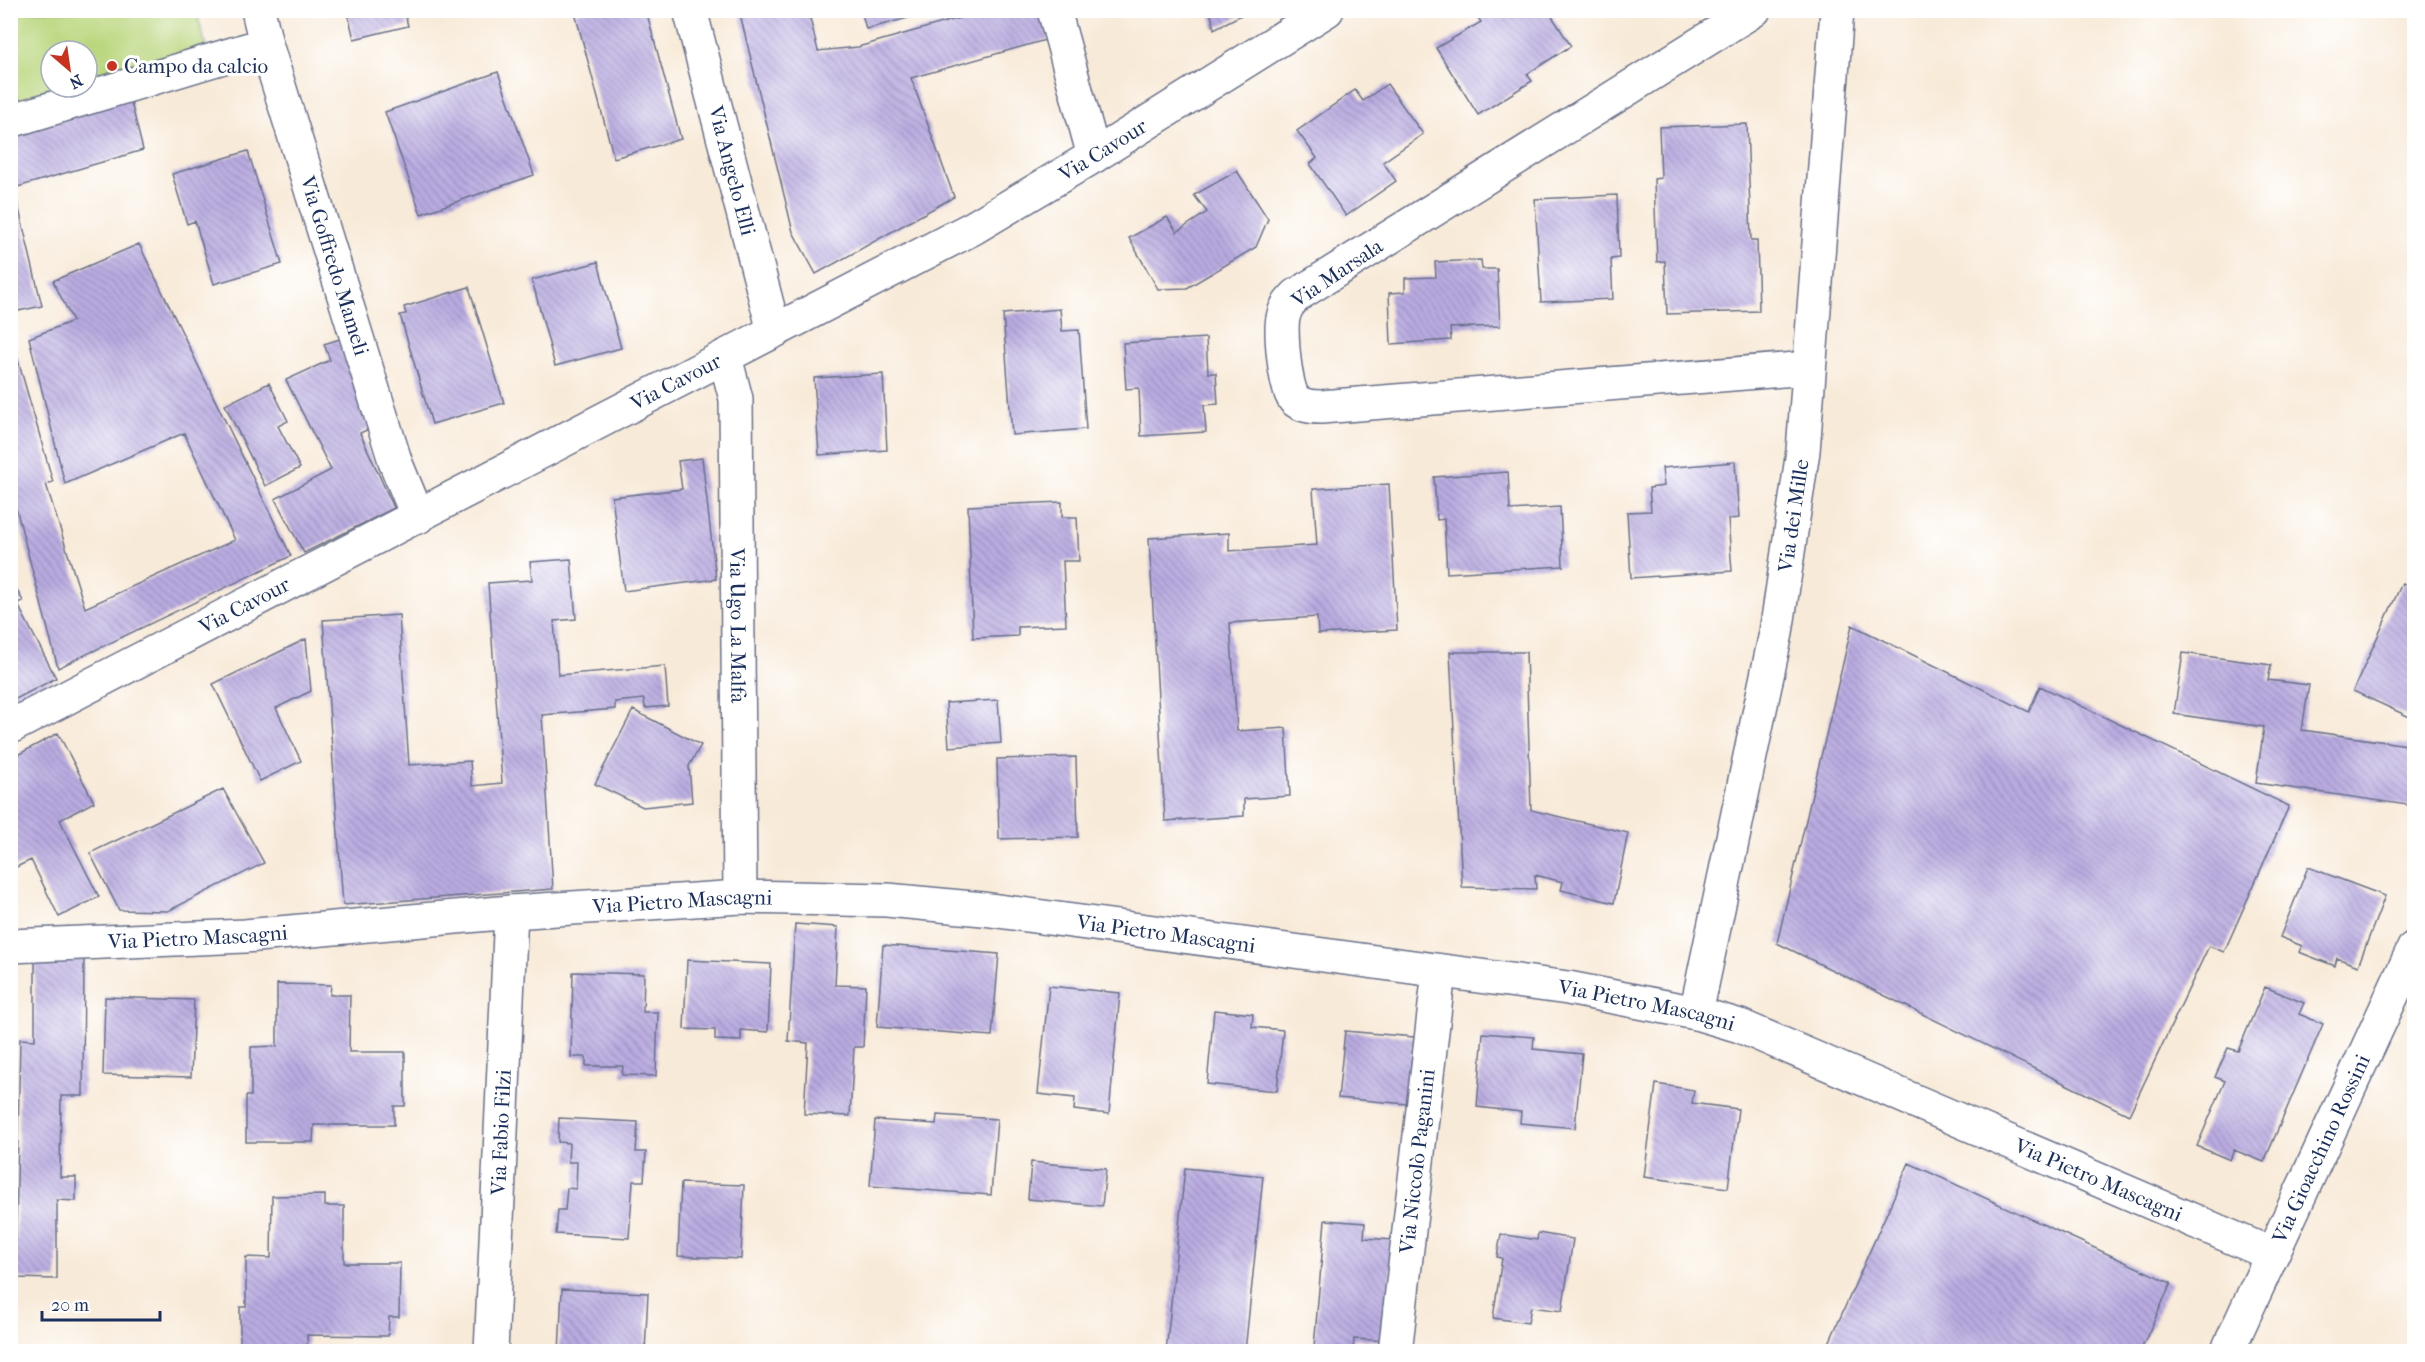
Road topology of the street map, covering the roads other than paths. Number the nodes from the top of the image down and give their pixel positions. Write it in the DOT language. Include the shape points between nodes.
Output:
graph roads {
  1 [pos="258,10"];
  2 [pos="690,10"];
  3 [pos="1054,10"];
  4 [pos="1327,10"];
  5 [pos="1754,10"];
  6 [pos="1837,10"];
  7 [pos="266,44"];
  8 [pos="10,121"];
  9 [pos="1094,156"];
  10 [pos="774,331"];
  11 [pos="725,357"];
  12 [pos="1808,368"];
  13 [pos="418,517"];
  14 [pos="10,728"];
  15 [pos="740,897"];
  16 [pos="511,912"];
  17 [pos="10,946"];
  18 [pos="2415,948"];
  19 [pos="1439,971"];
  20 [pos="1696,1013"];
  21 [pos="2271,1254"];
  22 [pos="491,1352"];
  23 [pos="1395,1352"];
  24 [pos="2227,1352"];
  1 -- 7 [label="street, Via Goffredo Mameli"];
  2 -- 10 [label="street, Via Angelo Elli"];
  3 -- 9 [label="street"];
  4 -- 9 [label="street, Via Cavour"];
  5 -- 12 [label="street, Via Marsala" via="1297,295 1286,306 1282,320 1287,387 1295,400 1308,407 1321,407"];
  6 -- 12 [label="street, Via dei Mille"];
  7 -- 8 [label="street"];
  7 -- 13 [label="street, Via Goffredo Mameli" via="396,464"];
  9 -- 10 [label="street, Via Cavour" via="973,228"];
  10 -- 11 [label="street, Via Cavour"];
  11 -- 13 [label="street, Via Cavour"];
  11 -- 15 [label="street, Via Ugo La Malfa" via="736,399"];
  12 -- 20 [label="street, Via dei Mille" via="1803,451 1776,633"];
  13 -- 14 [label="street, Via Cavour"];
  15 -- 16 [label="street, Via Pietro Mascagni"];
  15 -- 19 [label="street, Via Pietro Mascagni" via="887,900 983,909"];
  16 -- 17 [label="street, Via Pietro Mascagni" via="245,936"];
  16 -- 22 [label="street, Via Fabio Filzi"];
  18 -- 21 [label="street, Via Gioacchino Rossini"];
  19 -- 20 [label="street, Via Pietro Mascagni" via="1568,988"];
  19 -- 23 [label="street, Via Niccolò Paganini"];
  20 -- 21 [label="street, Via Pietro Mascagni" via="1740,1026"];
  21 -- 24 [label="street, Via Gioacchino Rossini"];
}
